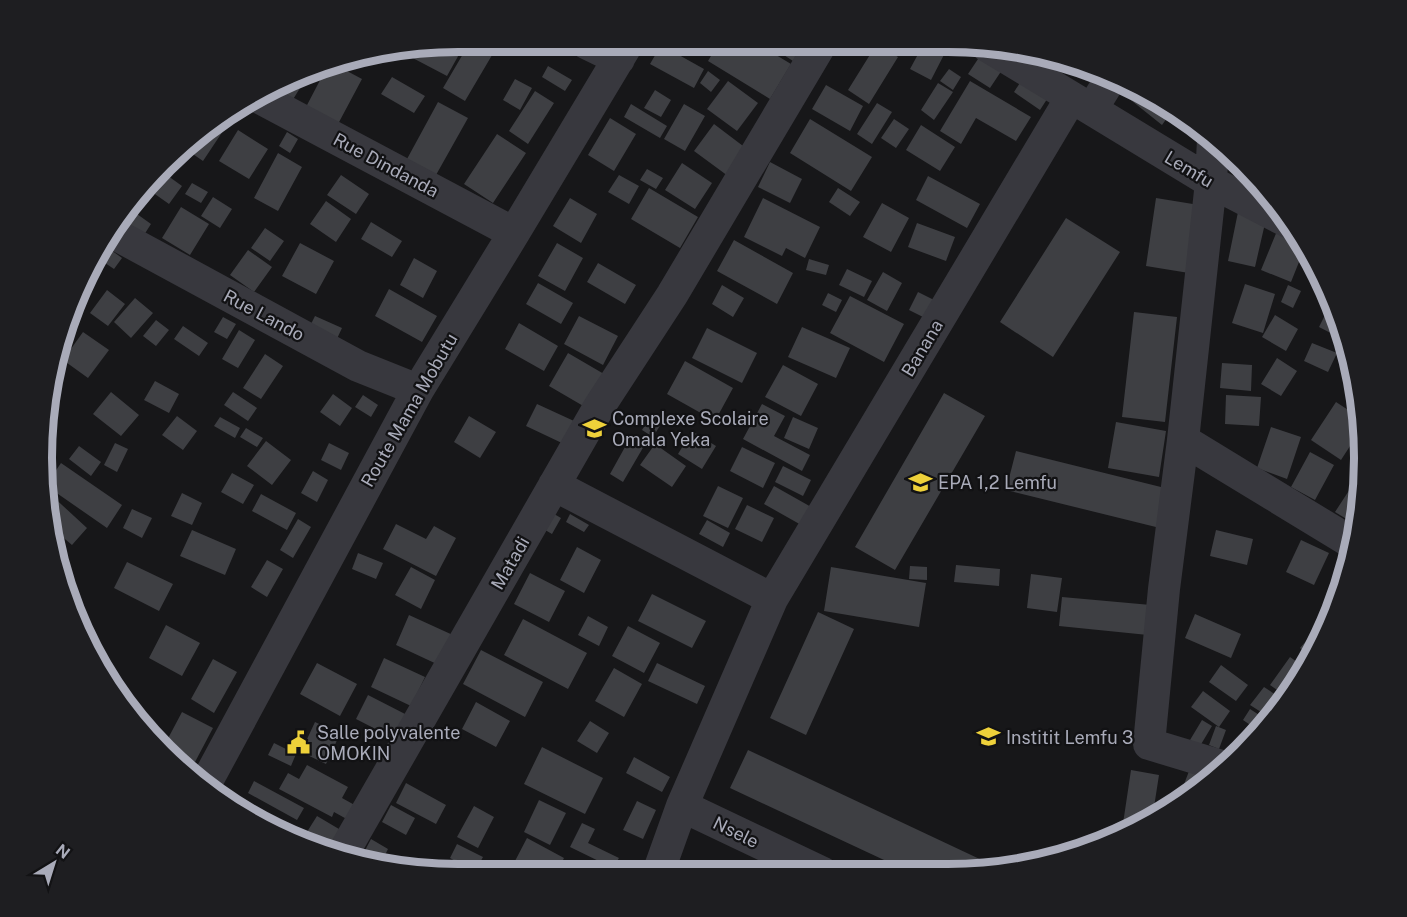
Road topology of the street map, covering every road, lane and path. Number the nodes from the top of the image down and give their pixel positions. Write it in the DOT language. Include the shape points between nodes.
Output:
graph roads {
  1 [pos="623,52"];
  2 [pos="817,52"];
  3 [pos="1006,57"];
  4 [pos="1105,83"];
  5 [pos="266,101"];
  6 [pos="1081,104"];
  7 [pos="1212,150"];
  8 [pos="1211,182"];
  9 [pos="1273,214"];
  10 [pos="514,233"];
  11 [pos="119,236"];
  12 [pos="418,390"];
  13 [pos="1184,440"];
  14 [pos="554,485"];
  15 [pos="1347,540"];
  16 [pos="772,599"];
  17 [pos="1216,764"];
  18 [pos="209,779"];
  19 [pos="682,806"];
  20 [pos="346,849"];
  21 [pos="661,864"];
  22 [pos="804,864"];
  1 -- 10 [label="street, Route Mama Mobutu"];
  2 -- 14 [label="street"];
  3 -- 6 [label="street"];
  4 -- 6 [label="street, Banana"];
  5 -- 10 [label="street, Rue Dindanda"];
  6 -- 8 [label="street, Lemfu"];
  6 -- 16 [label="street, Banana"];
  7 -- 8 [label="street"];
  8 -- 9 [label="street, Lemfu"];
  8 -- 13 [label="street"];
  10 -- 12 [label="street, Route Mama Mobutu"];
  11 -- 12 [label="street, Rue Lando" via="358,366"];
  12 -- 18 [label="street, Route Mama Mobutu"];
  13 -- 15 [label="street"];
  13 -- 17 [label="street" via="1149,744"];
  14 -- 16 [label="street"];
  14 -- 20 [label="street, Matadi"];
  16 -- 19 [label="street, Banana"];
  19 -- 21 [label="street, Banana"];
  19 -- 22 [label="street, Nsele"];
}
